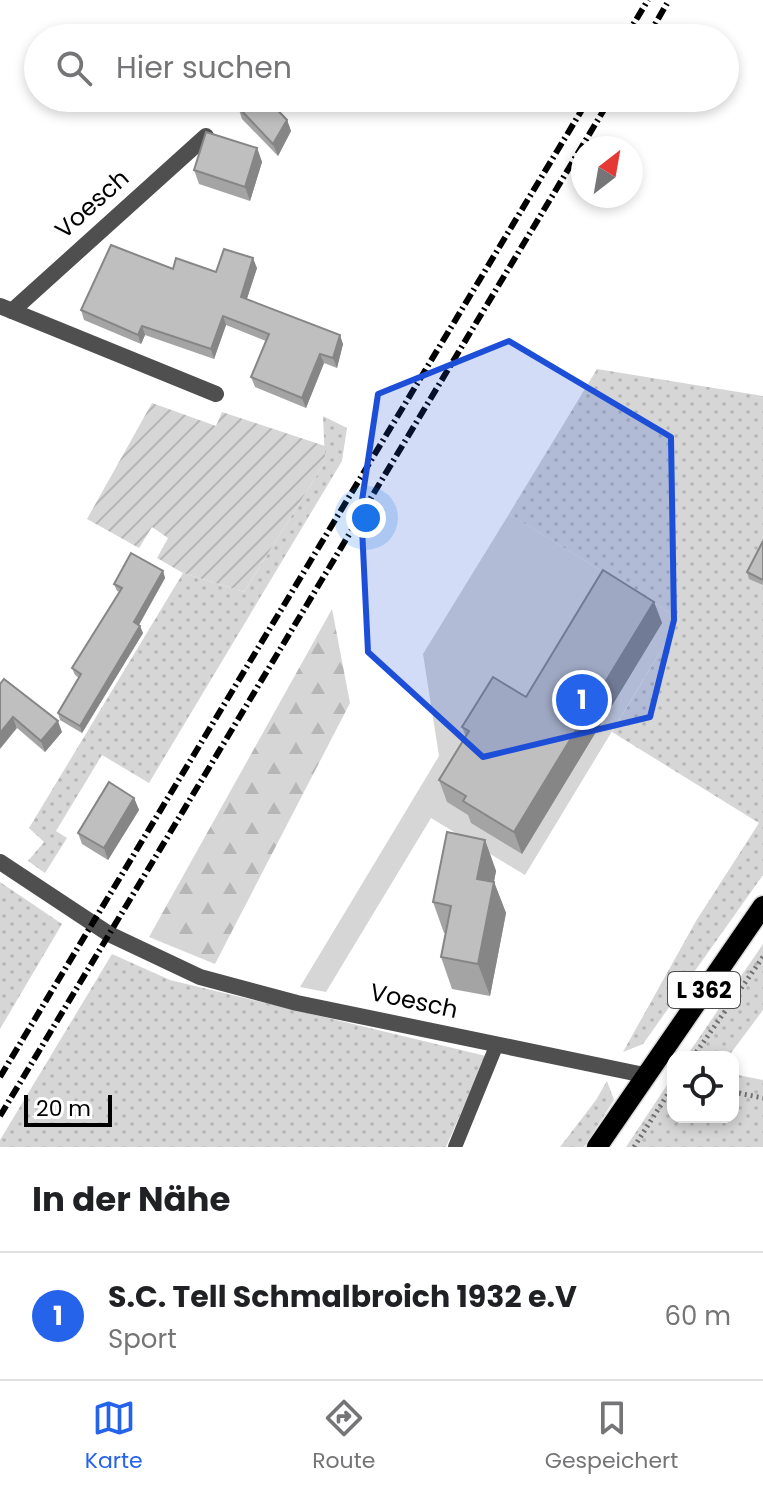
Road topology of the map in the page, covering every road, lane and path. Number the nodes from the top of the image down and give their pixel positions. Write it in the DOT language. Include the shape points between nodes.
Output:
graph roads {
  1 [pos="206,136"];
  2 [pos="6,308"];
  3 [pos="216,394"];
  4 [pos="0,862"];
  5 [pos="763,906"];
  6 [pos="763,957"];
  7 [pos="497,1044"];
  8 [pos="697,1051"];
  9 [pos="644,1075"];
  10 [pos="739,1093"];
  11 [pos="667,1095"];
  12 [pos="763,1098"];
  13 [pos="455,1147"];
  14 [pos="597,1147"];
  15 [pos="634,1147"];
  1 -- 2 [label="street, Voesch"];
  2 -- 3 [label="street, Voesch"];
  4 -- 7 [label="street, Voesch" via="109,934 200,977 297,1003"];
  5 -- 9 [label="main road, L 362"];
  6 -- 8 [label="path"];
  7 -- 9 [label="street, Voesch"];
  7 -- 13 [label="lane"];
  9 -- 14 [label="main road, L 362"];
  10 -- 12 [label="path"];
  11 -- 15 [label="path"];
}
